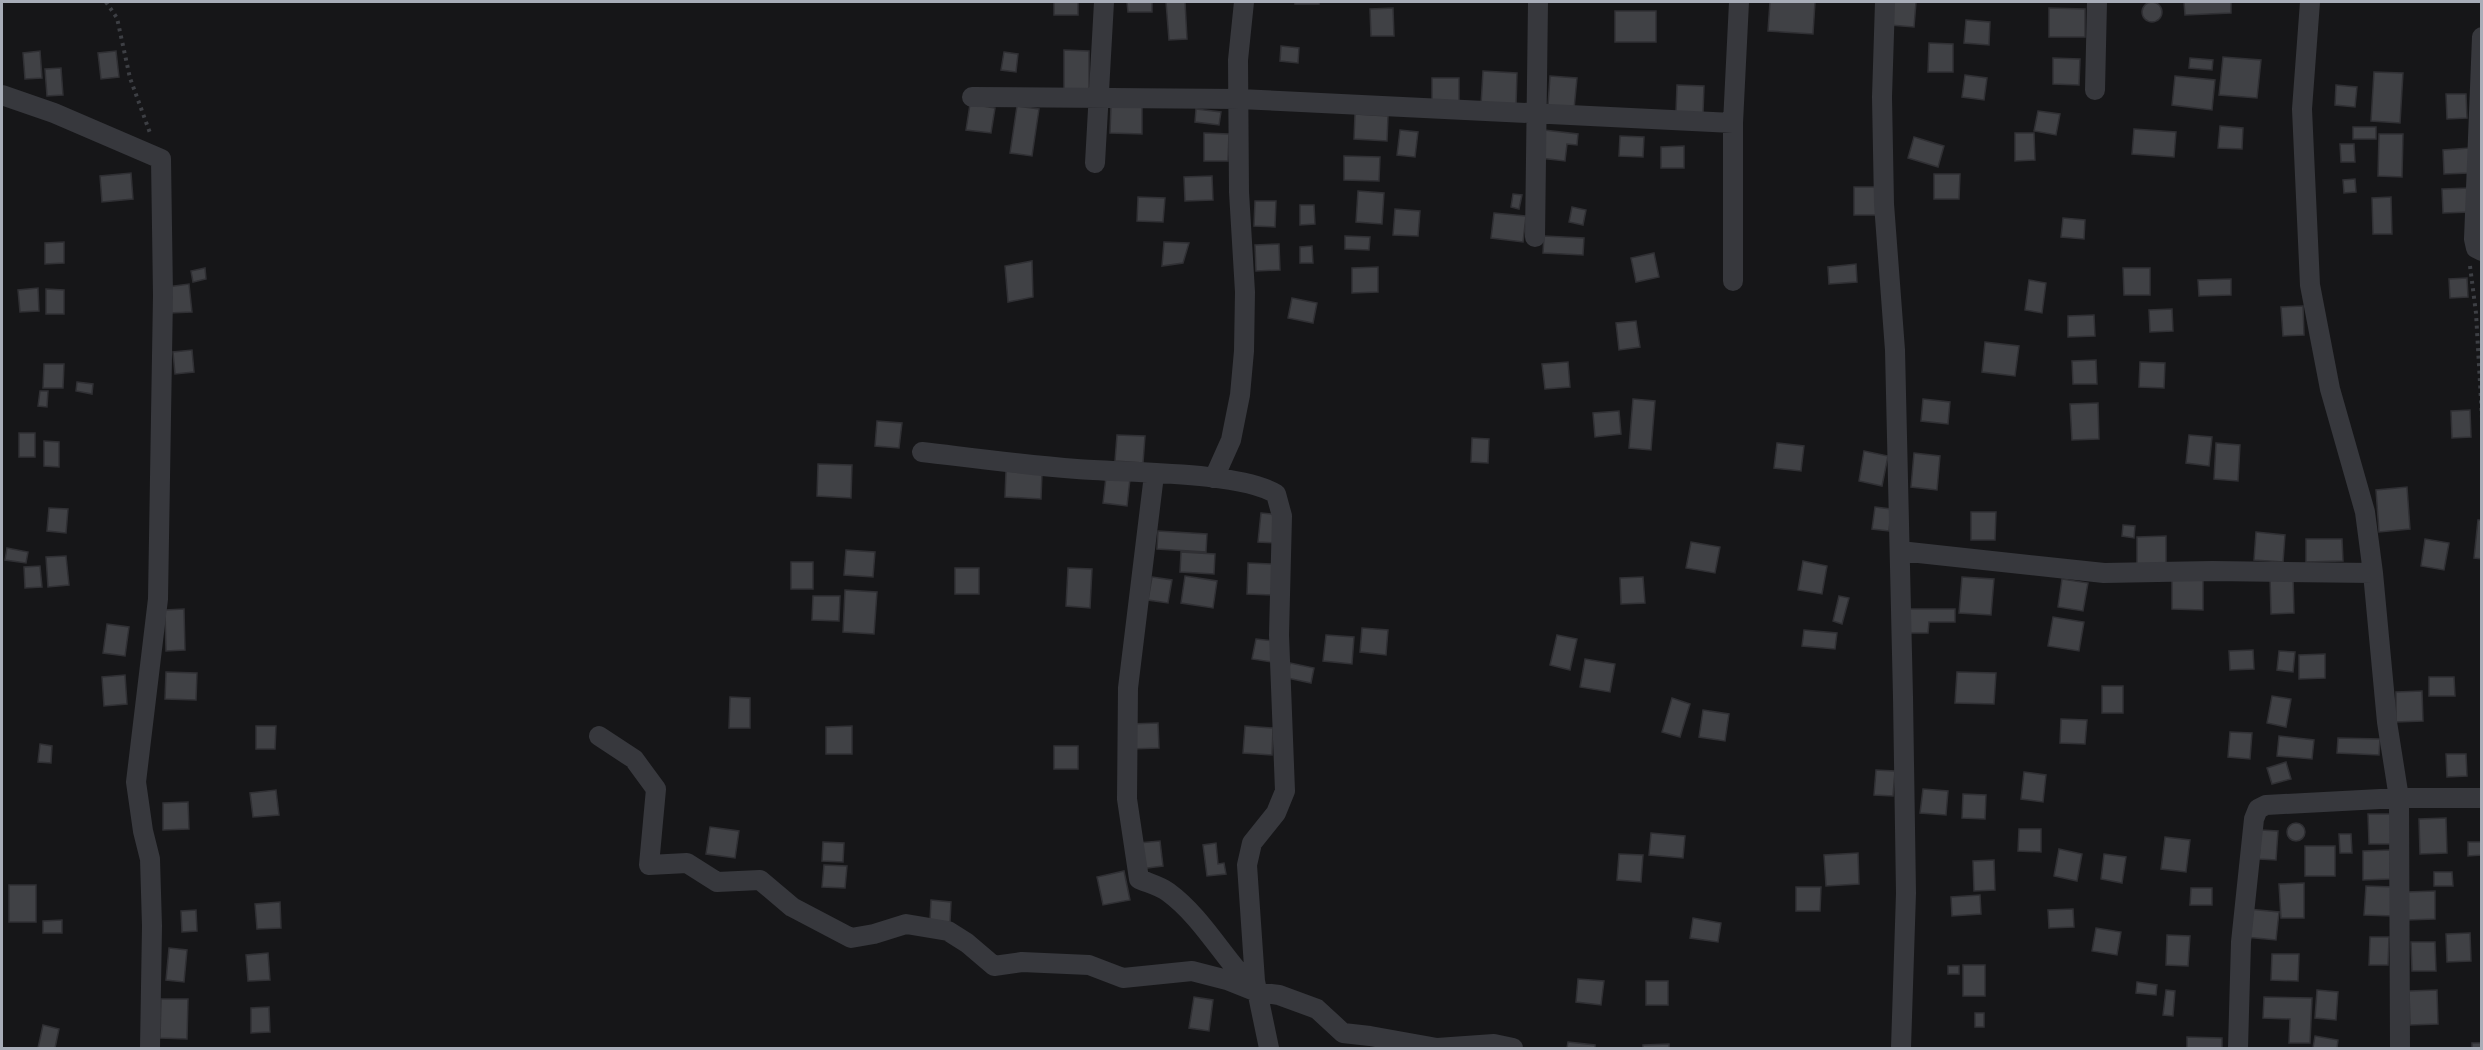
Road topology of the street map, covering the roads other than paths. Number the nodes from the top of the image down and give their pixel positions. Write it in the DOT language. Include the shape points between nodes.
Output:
graph roads {
  1 [pos="1104,2"];
  2 [pos="1244,2"];
  3 [pos="1538,2"];
  4 [pos="1739,2"];
  5 [pos="1886,2"];
  6 [pos="2097,2"];
  7 [pos="2310,2"];
  8 [pos="2481,37"];
  9 [pos="2095,90"];
  10 [pos="2,95"];
  11 [pos="972,97"];
  12 [pos="1098,99"];
  13 [pos="1239,99"];
  14 [pos="1537,115"];
  15 [pos="1733,123"];
  16 [pos="1095,163"];
  17 [pos="1536,237"];
  18 [pos="2479,250"];
  19 [pos="1733,281"];
  20 [pos="922,452"];
  21 [pos="1154,474"];
  22 [pos="1214,478"];
  23 [pos="1900,551"];
  24 [pos="2373,573"];
  25 [pos="599,736"];
  26 [pos="2399,798"];
  27 [pos="2481,798"];
  28 [pos="1257,992"];
  29 [pos="150,1048"];
  30 [pos="1269,1048"];
  31 [pos="1513,1048"];
  32 [pos="1901,1048"];
  33 [pos="2238,1048"];
  34 [pos="2400,1048"];
  1 -- 12 [label="street"];
  2 -- 13 [label="street"];
  3 -- 14 [label="street"];
  4 -- 15 [label="street"];
  5 -- 23 [label="street" via="1881,97 1895,350"];
  6 -- 9 [label="street"];
  7 -- 24 [label="street" via="2302,109 2310,285 2330,389 2365,512"];
  8 -- 18 [label="street" via="2474,238"];
  10 -- 29 [label="street" via="161,159 158,599 136,782 150,859"];
  11 -- 12 [label="street"];
  12 -- 13 [label="street"];
  12 -- 16 [label="street"];
  13 -- 14 [label="street"];
  13 -- 22 [label="street" via="1244,351 1231,440"];
  14 -- 15 [label="street"];
  14 -- 17 [label="street"];
  15 -- 19 [label="street"];
  20 -- 21 [label="street"];
  21 -- 22 [label="street"];
  21 -- 28 [label="street" via="1128,688 1126,799 1139,879 1167,891 1191,912"];
  22 -- 28 [label="street" via="1263,486 1276,494 1282,516 1279,635 1285,791 1276,813 1252,843 1246,865"];
  23 -- 24 [label="street" via="2104,573"];
  23 -- 32 [label="street" via="1906,893"];
  24 -- 26 [label="street" via="2387,722"];
  25 -- 28 [label="street" via="634,759 656,789 649,865 687,863 717,882 760,880 792,907 851,938 906,924 948,932 994,966 1022,962 1089,964 1123,978 1192,971"];
  26 -- 27 [label="street"];
  26 -- 33 [label="street" via="2266,805 2258,809 2241,942"];
  26 -- 34 [label="street"];
  28 -- 30 [label="street"];
  28 -- 31 [label="street" via="1279,995 1317,1009 1343,1033 1437,1048 1494,1044"];
}
